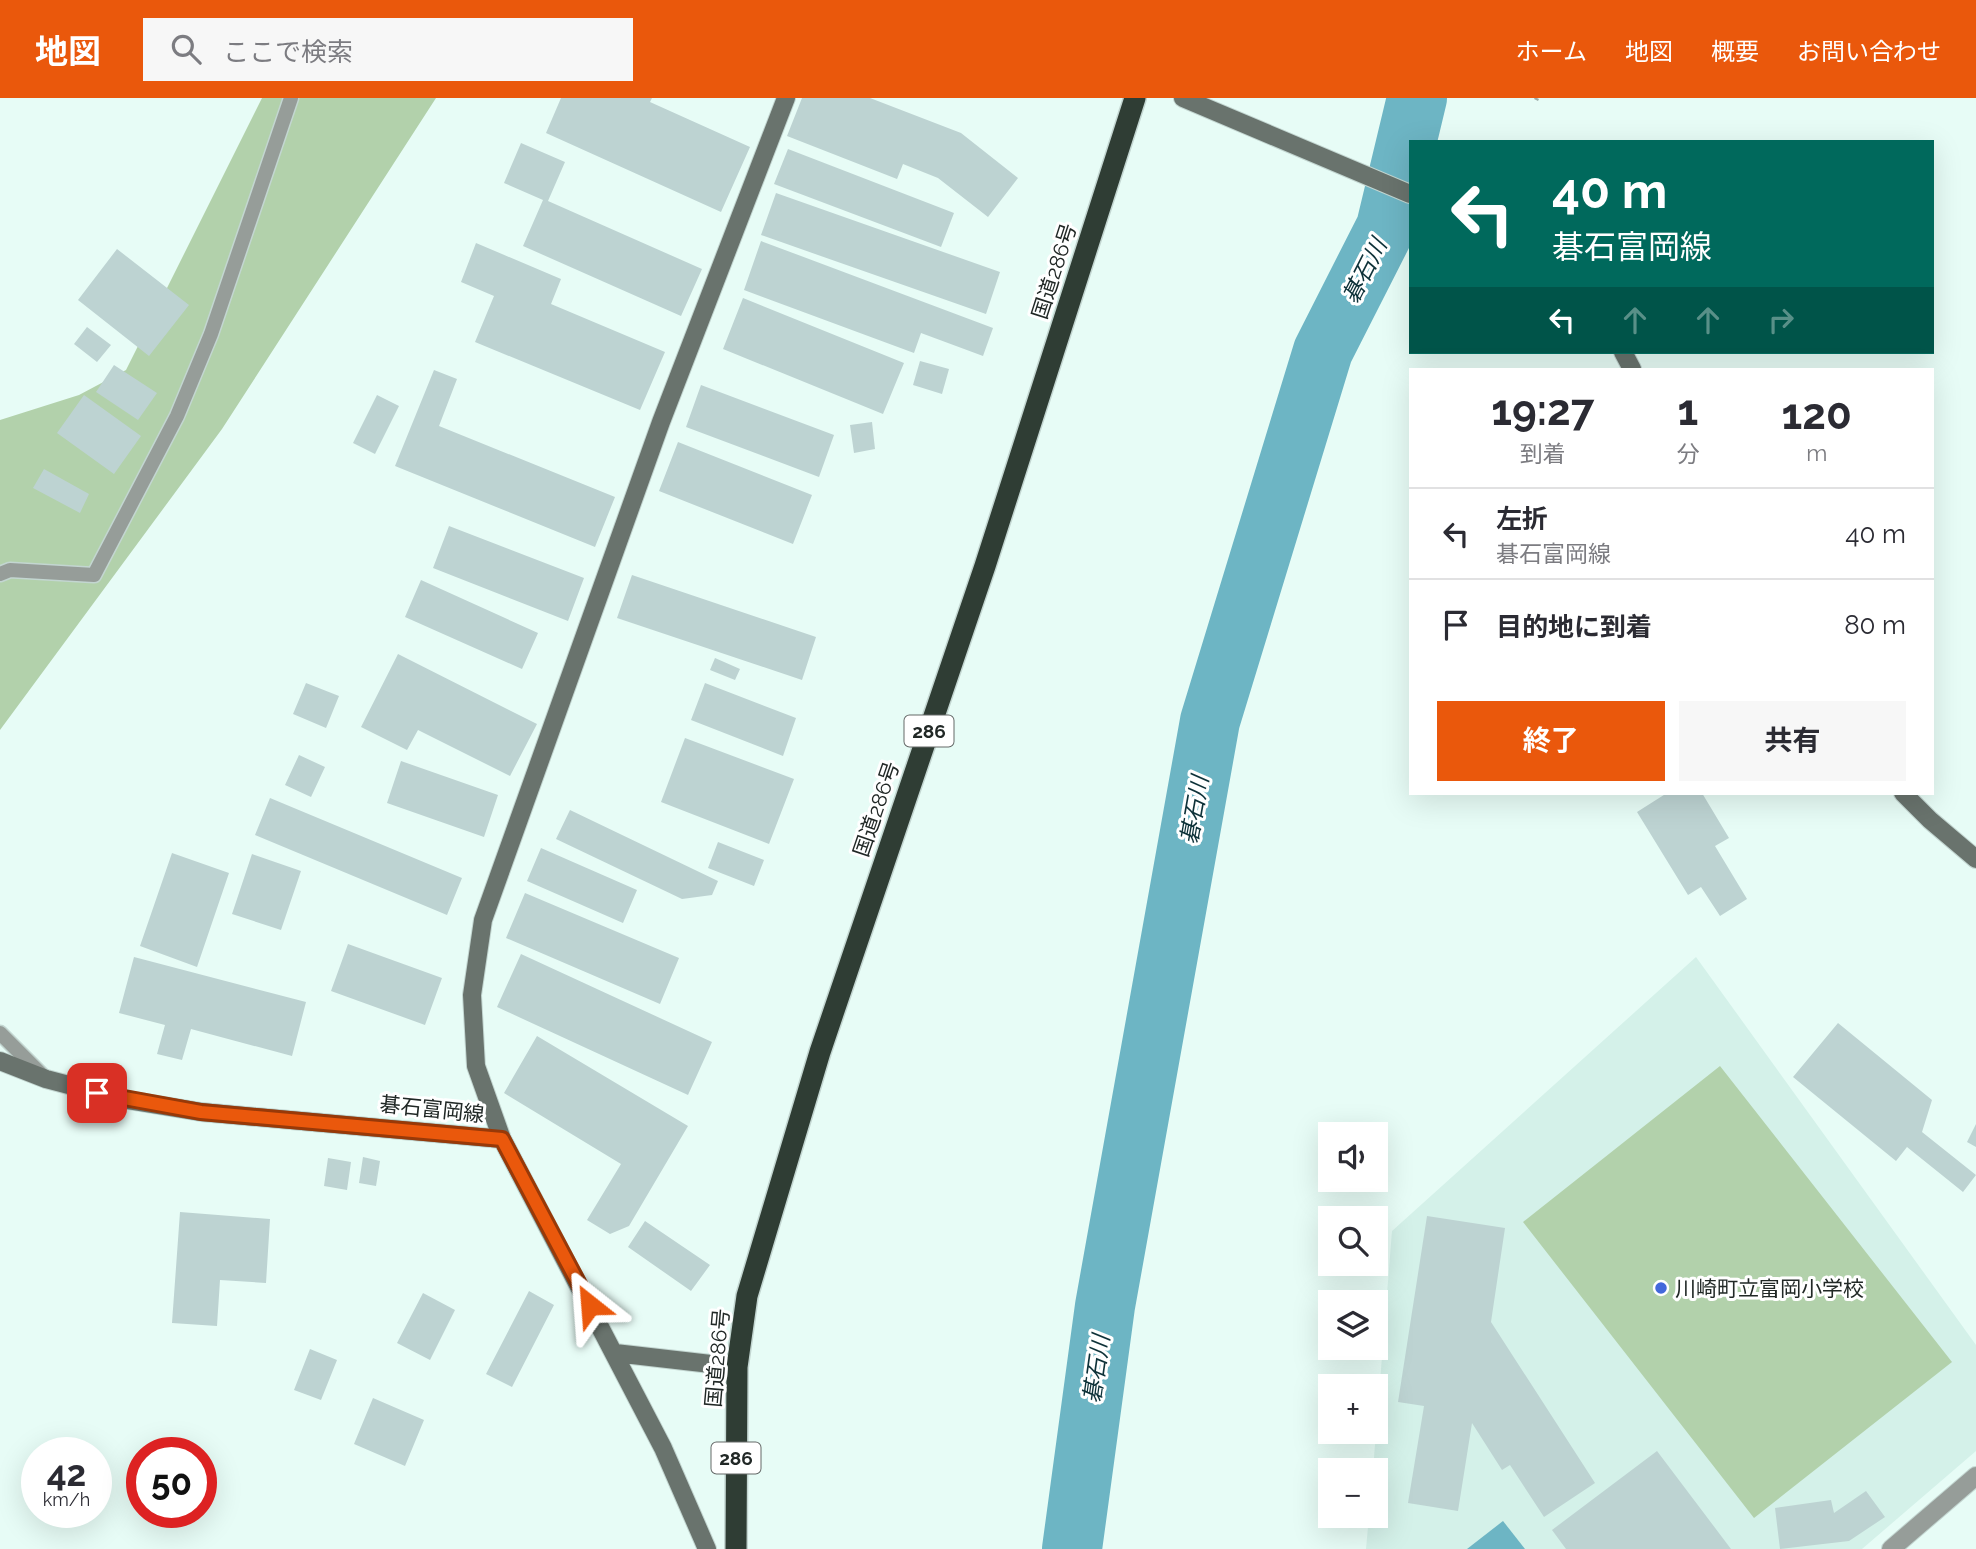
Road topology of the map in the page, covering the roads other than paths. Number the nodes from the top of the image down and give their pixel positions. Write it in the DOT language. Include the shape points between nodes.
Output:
graph roads {
  1 [pos="291,98"];
  2 [pos="786,98"];
  3 [pos="1135,98"];
  4 [pos="1182,98"];
  5 [pos="1409,194"];
  6 [pos="0,575"];
  7 [pos="1905,795"];
  8 [pos="1976,859"];
  9 [pos="0,1033"];
  10 [pos="0,1062"];
  11 [pos="46,1079"];
  12 [pos="502,1139"];
  13 [pos="615,1353"];
  14 [pos="737,1367"];
  15 [pos="1976,1476"];
  16 [pos="707,1549"];
  17 [pos="736,1549"];
  18 [pos="1891,1549"];
  1 -- 6 [label="lane" via="211,334 177,416 94,575 10,570"];
  2 -- 12 [label="street" via="661,422 483,920 472,995 476,1066"];
  3 -- 14 [label="highway, 国道286号 / 286" via="985,566 820,1052 747,1296"];
  4 -- 5 [label="street"];
  7 -- 8 [label="street"];
  9 -- 11 [label="lane"];
  10 -- 11 [label="street, 碁石富岡線"];
  11 -- 12 [label="street, 碁石富岡線" via="122,1099 201,1112"];
  12 -- 13 [label="street, 碁石富岡線"];
  13 -- 14 [label="street"];
  13 -- 16 [label="street, 碁石富岡線"];
  14 -- 17 [label="highway, 国道286号 / 286"];
  15 -- 18 [label="street"];
}
